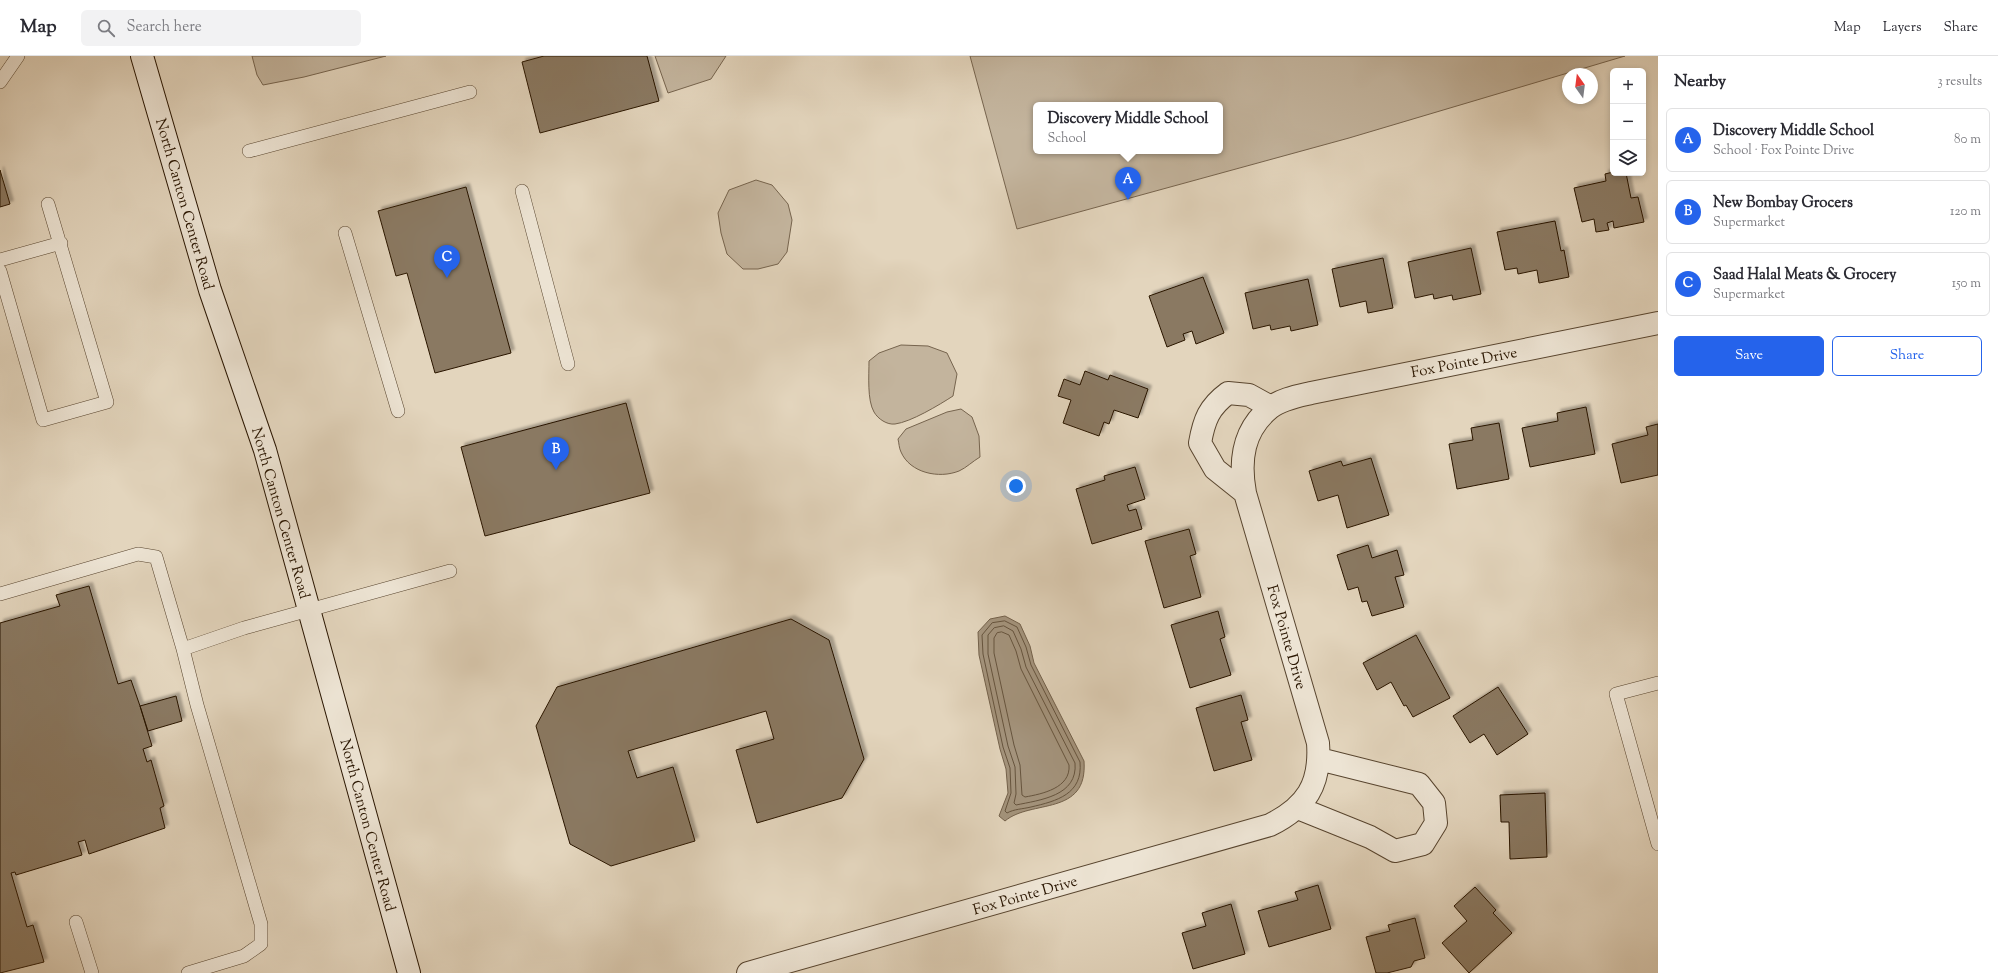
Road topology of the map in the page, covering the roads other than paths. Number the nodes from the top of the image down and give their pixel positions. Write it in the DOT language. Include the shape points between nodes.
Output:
graph roads {
  1 [pos="18,56"];
  2 [pos="142,56"];
  3 [pos="0,82"];
  4 [pos="470,92"];
  5 [pos="248,151"];
  6 [pos="522,191"];
  7 [pos="48,204"];
  8 [pos="345,233"];
  9 [pos="61,243"];
  10 [pos="0,260"];
  11 [pos="0,271"];
  12 [pos="1658,323"];
  13 [pos="568,364"];
  14 [pos="1271,407"];
  15 [pos="398,411"];
  16 [pos="1245,493"];
  17 [pos="450,571"];
  18 [pos="0,594"];
  19 [pos="309,609"];
  20 [pos="183,649"];
  21 [pos="1658,683"];
  22 [pos="1319,759"];
  23 [pos="1298,808"];
  24 [pos="1658,844"];
  25 [pos="76,922"];
  26 [pos="92,973"];
  27 [pos="188,973"];
  28 [pos="409,973"];
  29 [pos="748,973"];
  1 -- 3 [label="lane"];
  2 -- 19 [label="street, North Canton Center Road" via="210,290 265,450"];
  4 -- 5 [label="lane"];
  6 -- 13 [label="lane"];
  7 -- 9 [label="lane"];
  8 -- 15 [label="lane"];
  9 -- 10 [label="lane"];
  9 -- 11 [label="lane" via="106,402 43,420"];
  12 -- 14 [label="street, Fox Pointe Drive" via="1311,393 1290,398"];
  14 -- 16 [label="street, Fox Pointe Drive" via="1254,424 1247,441 1242,459"];
  14 -- 16 [label="street" via="1249,395 1228,393 1216,402 1204,422 1200,443 1215,469"];
  16 -- 22 [label="street, Fox Pointe Drive" via="1316,737"];
  17 -- 19 [label="lane"];
  18 -- 20 [label="lane" via="138,554 156,557"];
  19 -- 20 [label="lane"];
  19 -- 28 [label="street, North Canton Center Road"];
  20 -- 27 [label="lane" via="261,924 261,944 244,956"];
  21 -- 24 [label="lane" via="1616,694"];
  22 -- 23 [label="street, Fox Pointe Drive" via="1311,789"];
  22 -- 23 [label="street" via="1419,784 1434,803 1436,823 1423,844 1396,851 1370,837"];
  23 -- 29 [label="street, Fox Pointe Drive" via="1270,825"];
  25 -- 26 [label="lane"];
}
